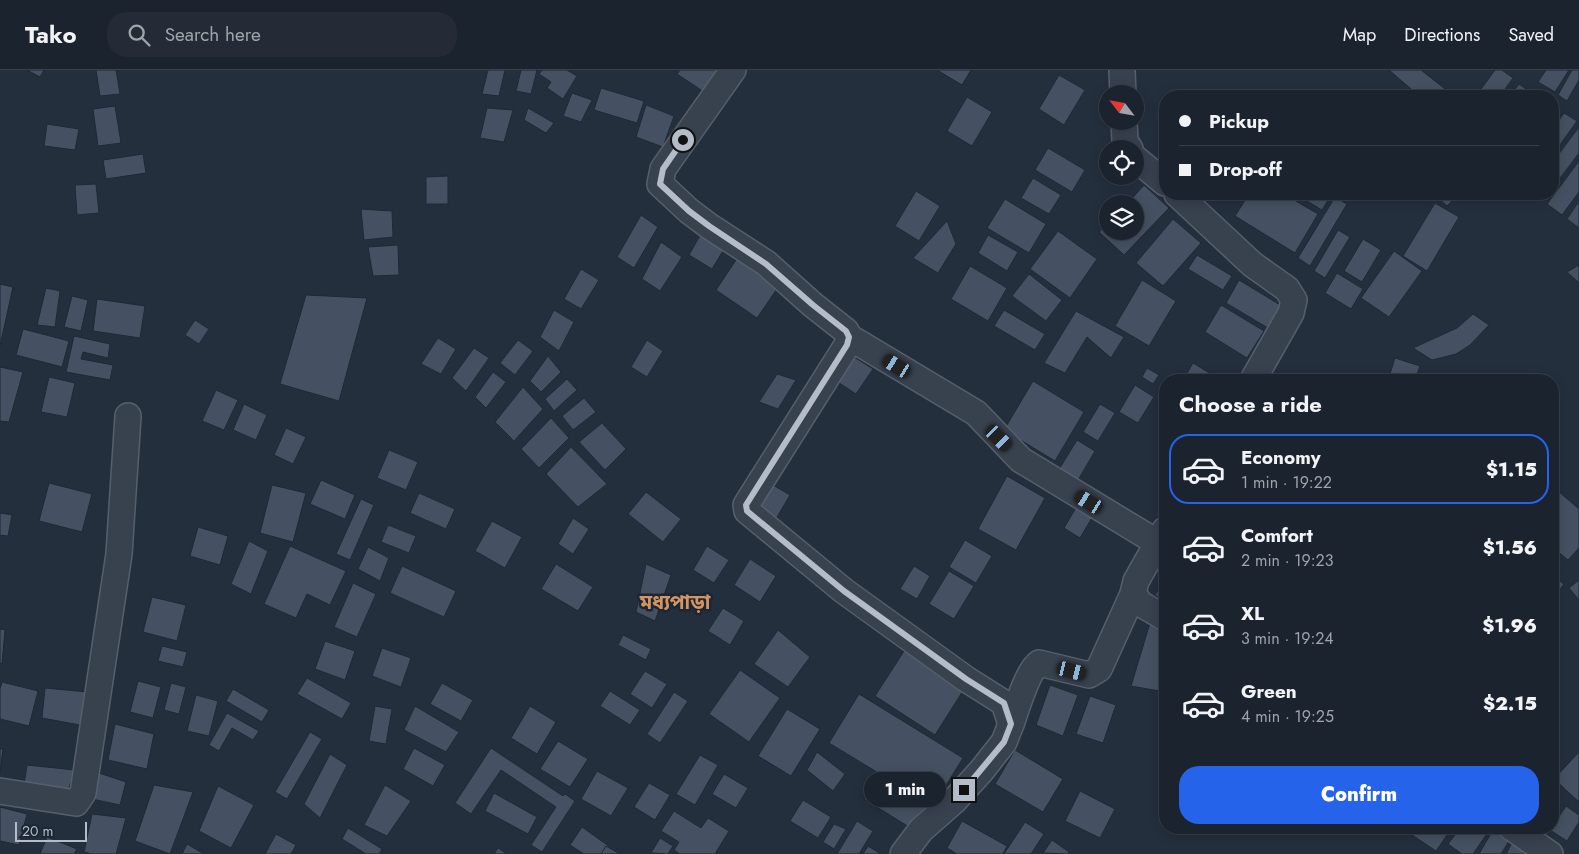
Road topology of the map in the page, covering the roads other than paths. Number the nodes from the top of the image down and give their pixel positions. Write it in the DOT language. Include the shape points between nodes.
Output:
graph roads {
  1 [pos="732,70"];
  2 [pos="1122,70"];
  3 [pos="1123,85"];
  4 [pos="1144,166"];
  5 [pos="1159,179"];
  6 [pos="1183,200"];
  7 [pos="849,337"];
  8 [pos="1256,374"];
  9 [pos="128,416"];
  10 [pos="1159,535"];
  11 [pos="1159,540"];
  12 [pos="1133,594"];
  13 [pos="1159,614"];
  14 [pos="1011,724"];
  15 [pos="0,791"];
  16 [pos="1521,834"];
  17 [pos="903,854"];
  18 [pos="1550,854"];
  1 -- 7 [label="street" via="663,169 660,184 696,216 766,264 846,331"];
  2 -- 3 [label="street"];
  4 -- 5 [label="street"];
  6 -- 8 [label="street" via="1252,264 1287,289 1294,300 1291,313"];
  7 -- 10 [label="street" via="976,413 1021,460"];
  7 -- 14 [label="street" via="746,505 747,511 844,591 1004,703"];
  9 -- 15 [label="street" via="119,554 83,793 76,803"];
  11 -- 12 [label="street" via="1136,580"];
  12 -- 13 [label="street" via="1141,604"];
  12 -- 14 [label="street" via="1099,669 1089,675 1039,663 1034,666"];
  14 -- 17 [label="street" via="1004,742 982,770 921,830"];
  16 -- 18 [label="street"];
}
